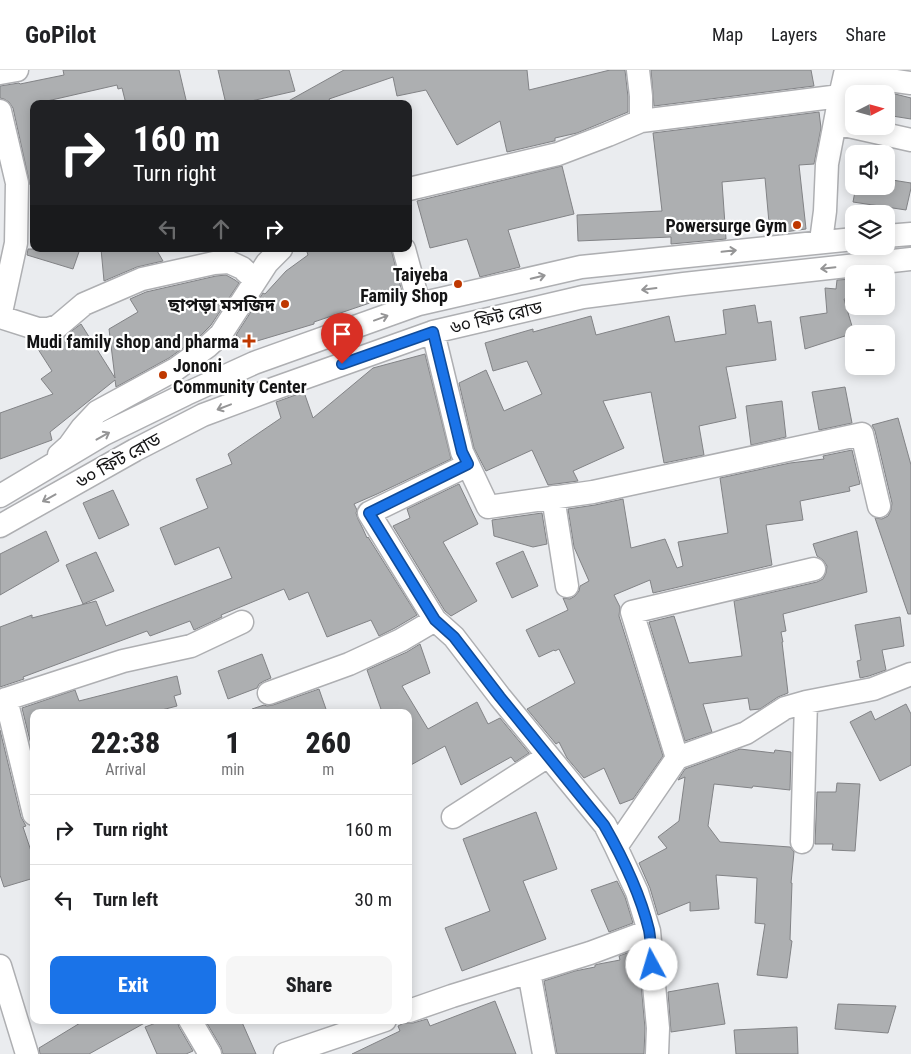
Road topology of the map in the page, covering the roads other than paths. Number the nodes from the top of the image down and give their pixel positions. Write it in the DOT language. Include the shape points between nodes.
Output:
graph roads {
  1 [pos="17,70"];
  2 [pos="638,70"];
  3 [pos="0,73"];
  4 [pos="911,83"];
  5 [pos="840,96"];
  6 [pos="0,111"];
  7 [pos="641,121"];
  8 [pos="834,124"];
  9 [pos="911,140"];
  10 [pos="412,188"];
  11 [pos="911,234"];
  12 [pos="895,235"];
  13 [pos="845,240"];
  14 [pos="821,241"];
  15 [pos="278,252"];
  16 [pos="405,252"];
  17 [pos="680,257"];
  18 [pos="911,259"];
  19 [pos="255,280"];
  20 [pos="684,284"];
  21 [pos="419,304"];
  22 [pos="433,332"];
  23 [pos="468,464"];
  24 [pos="37,475"];
  25 [pos="0,496"];
  26 [pos="553,497"];
  27 [pos="879,506"];
  28 [pos="0,526"];
  29 [pos="814,569"];
  30 [pos="567,586"];
  31 [pos="435,620"];
  32 [pos="242,622"];
  33 [pos="911,674"];
  34 [pos="269,694"];
  35 [pos="3,700"];
  36 [pos="806,702"];
  37 [pos="548,756"];
  38 [pos="677,758"];
  39 [pos="30,799"];
  40 [pos="453,817"];
  41 [pos="802,842"];
  42 [pos="616,847"];
  43 [pos="649,931"];
  44 [pos="0,966"];
  45 [pos="529,972"];
  46 [pos="412,1011"];
  47 [pos="192,1024"];
  48 [pos="373,1024"];
  49 [pos="28,1054"];
  50 [pos="210,1054"];
  51 [pos="285,1054"];
  52 [pos="544,1054"];
  53 [pos="658,1054"];
  1 -- 3 [label="street"];
  2 -- 7 [label="street"];
  4 -- 5 [label="street" via="845,74"];
  5 -- 7 [label="street"];
  5 -- 8 [label="street"];
  6 -- 19 [label="street" via="16,183 16,242 0,317 48,329 58,326 84,304 142,279 214,262 229,262"];
  7 -- 10 [label="street" via="558,154"];
  8 -- 9 [label="street"];
  8 -- 14 [label="street" via="827,164"];
  11 -- 12 [label="street"];
  13 -- 14 [label="street, ৬০ ফিট রোড"];
  17 -- 14 [label="street, ৬০ ফিট রোড, one-way"];
  15 -- 19 [label="street"];
  16 -- 21 [label="street"];
  17 -- 20 [label="street"];
  21 -- 17 [label="street, ৬০ ফিট রোড, one-way" via="581,267"];
  18 -- 20 [label="street, ৬০ ফিট রোড, one-way"];
  19 -- 24 [label="street" via="221,334 208,346 176,369 97,412 69,446"];
  20 -- 22 [label="street, ৬০ ফিট রোড, one-way" via="583,297"];
  24 -- 21 [label="street, ৬০ ফিট রোড, one-way" via="104,434 254,363"];
  22 -- 23 [label="street" via="462,452"];
  22 -- 28 [label="street, ৬০ ফিট রোড, one-way" via="203,416 135,450"];
  23 -- 26 [label="street" via="488,507"];
  23 -- 31 [label="street" via="369,513"];
  24 -- 25 [label="street, ৬০ ফিট রোড"];
  26 -- 27 [label="street" via="593,492 862,434"];
  26 -- 30 [label="street"];
  29 -- 38 [label="street" via="632,612"];
  31 -- 34 [label="street" via="402,640 350,664"];
  31 -- 37 [label="street" via="454,637"];
  32 -- 35 [label="street" via="191,646 123,661"];
  33 -- 36 [label="street" via="873,690"];
  35 -- 39 [label="street"];
  36 -- 38 [label="street" via="785,708 746,733"];
  36 -- 41 [label="street"];
  37 -- 40 [label="street"];
  37 -- 42 [label="street" via="604,825"];
  38 -- 42 [label="street"];
  42 -- 43 [label="street" via="637,892"];
  43 -- 45 [label="street"];
  43 -- 53 [label="street"];
  44 -- 49 [label="street"];
  45 -- 46 [label="street"];
  45 -- 52 [label="street"];
  47 -- 50 [label="street"];
  48 -- 51 [label="street"];
}
